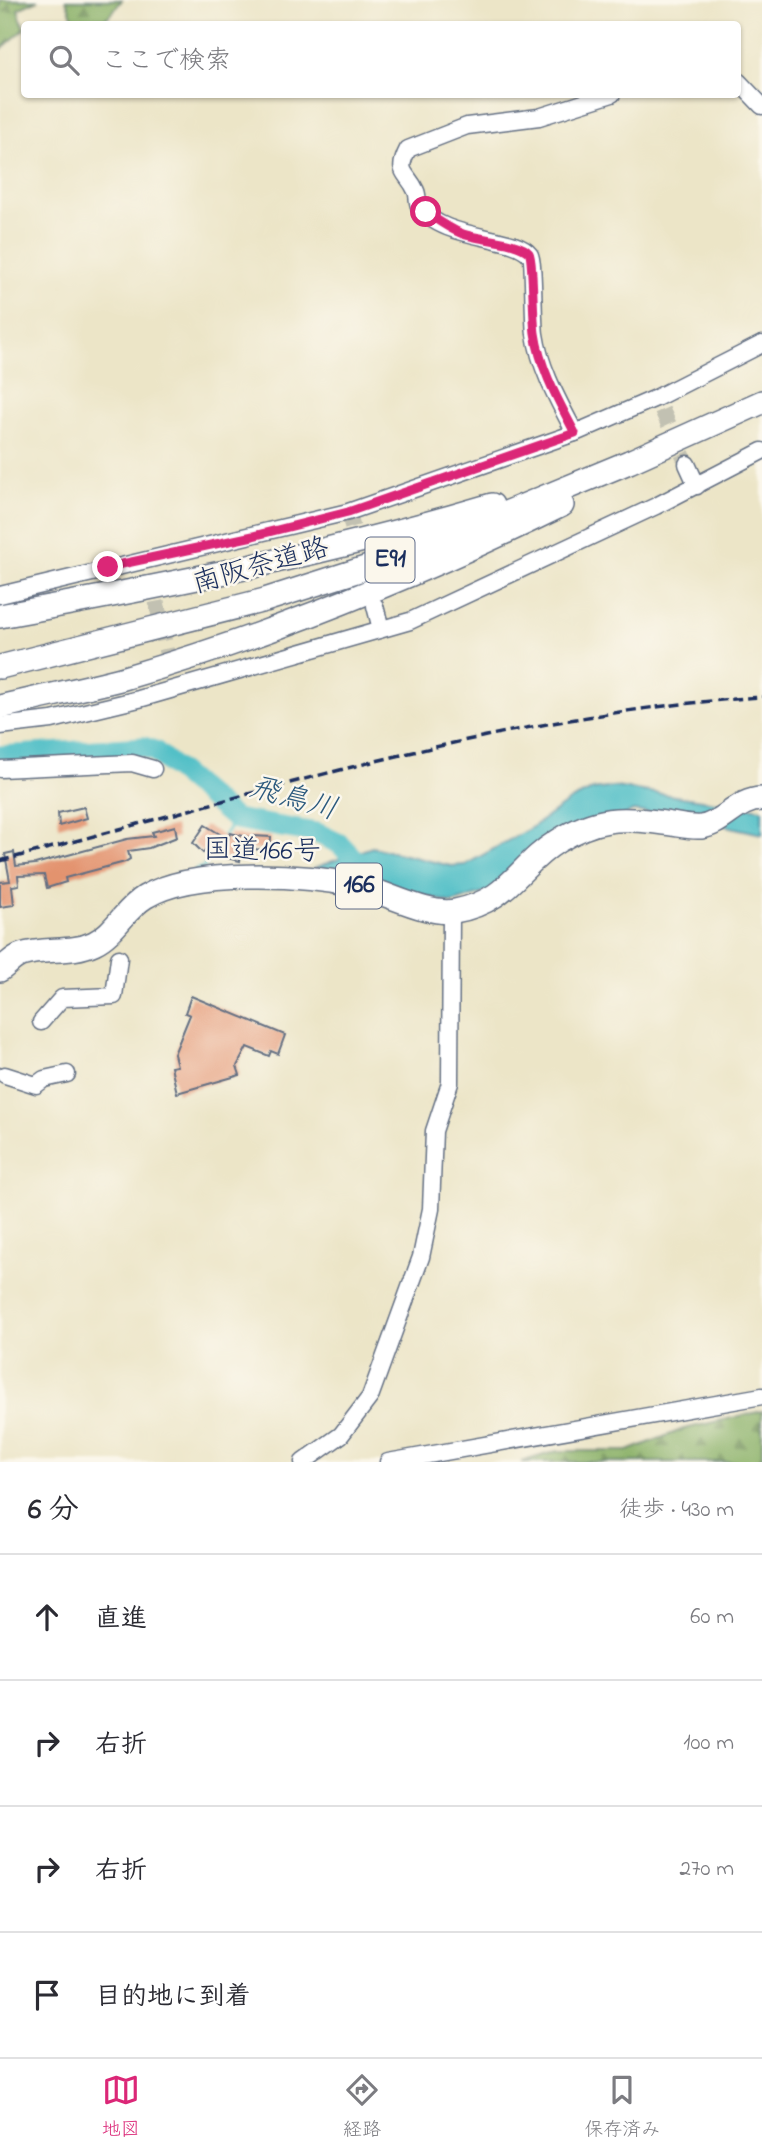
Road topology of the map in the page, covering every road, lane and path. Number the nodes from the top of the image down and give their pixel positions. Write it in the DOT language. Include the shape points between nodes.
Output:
graph roads {
  1 [pos="741,85"];
  2 [pos="599,98"];
  3 [pos="762,106"];
  4 [pos="762,344"];
  5 [pos="762,402"];
  6 [pos="762,410"];
  7 [pos="575,433"];
  8 [pos="762,451"];
  9 [pos="687,464"];
  10 [pos="629,467"];
  11 [pos="698,486"];
  12 [pos="0,594"];
  13 [pos="375,606"];
  14 [pos="0,616"];
  15 [pos="382,629"];
  16 [pos="0,667"];
  17 [pos="0,676"];
  18 [pos="0,707"];
  19 [pos="0,726"];
  20 [pos="0,769"];
  21 [pos="153,769"];
  22 [pos="752,801"];
  23 [pos="451,912"];
  24 [pos="119,958"];
  25 [pos="0,970"];
  26 [pos="41,1022"];
  27 [pos="5,1074"];
  28 [pos="67,1074"];
  29 [pos="762,1396"];
  30 [pos="303,1462"];
  31 [pos="388,1462"];
  1 -- 3 [label="street"];
  2 -- 7 [label="street" via="539,117 467,126 408,149 402,161 403,175 415,189 419,206 438,221 462,234 521,247 530,254 535,336 551,387"];
  4 -- 7 [label="street" via="659,404"];
  5 -- 10 [label="highway, 南阪奈道路 / E91"];
  6 -- 10 [label="highway, 南阪奈道路 / E91"];
  7 -- 12 [label="street" via="348,512 150,568"];
  8 -- 11 [label="street"];
  9 -- 11 [label="street"];
  10 -- 14 [label="highway" via="312,552"];
  10 -- 16 [label="highway, 南阪奈道路 / E91" via="375,565 265,600"];
  10 -- 17 [label="highway, 南阪奈道路 / E91" via="403,562 266,605"];
  10 -- 18 [label="highway" via="392,583 264,633 123,678"];
  11 -- 15 [label="street" via="410,621"];
  13 -- 15 [label="street"];
  15 -- 19 [label="street" via="172,683 52,720"];
  20 -- 21 [label="street" via="132,763"];
  22 -- 23 [label="highway, 国道166号 / 166" via="700,827 621,817 587,825 555,842 507,889 482,904"];
  23 -- 25 [label="highway, 国道166号 / 166" via="358,886 303,879 194,879 143,898 102,939 85,948 20,955"];
  23 -- 30 [label="street" via="450,1083 433,1131 431,1209 421,1257 370,1397 341,1435"];
  24 -- 26 [label="street" via="114,996 62,998"];
  27 -- 28 [label="street" via="36,1085"];
  29 -- 31 [label="street"];
}
